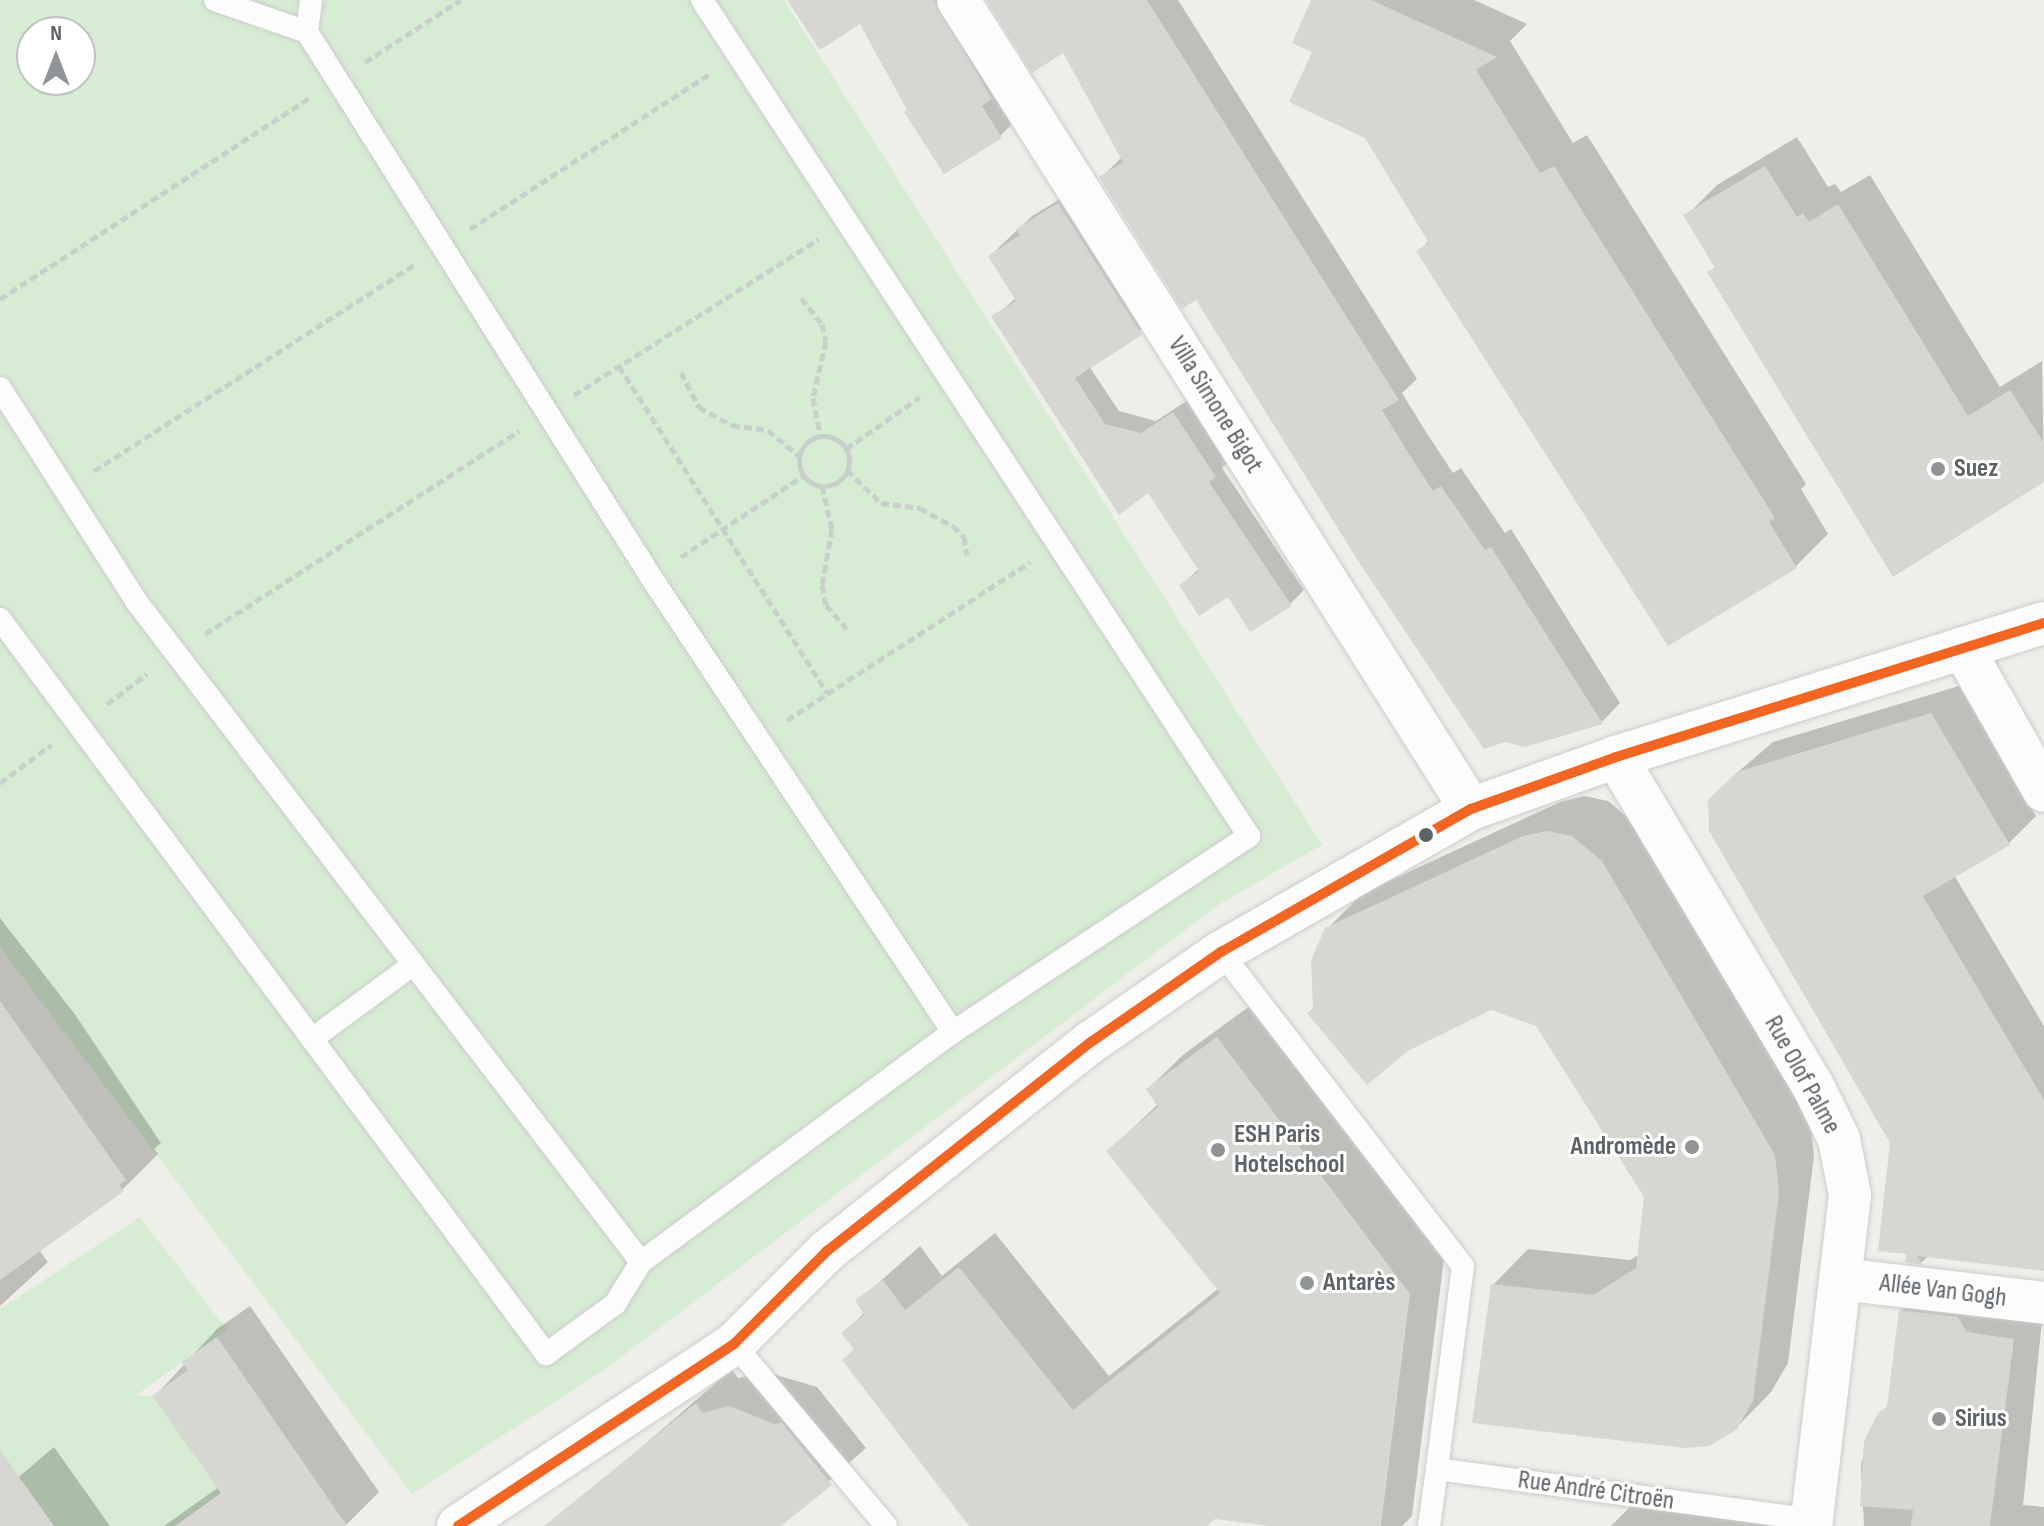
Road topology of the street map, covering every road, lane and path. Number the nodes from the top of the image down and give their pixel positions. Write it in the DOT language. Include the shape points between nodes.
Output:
graph roads {
  1 [pos="215,0"];
  2 [pos="311,0"];
  3 [pos="461,0"];
  4 [pos="702,0"];
  5 [pos="958,0"];
  6 [pos="307,32"];
  7 [pos="738,55"];
  8 [pos="338,80"];
  9 [pos="847,222"];
  10 [pos="443,247"];
  11 [pos="801,298"];
  12 [pos="0,299"];
  13 [pos="619,366"];
  14 [pos="681,372"];
  15 [pos="949,377"];
  16 [pos="0,388"];
  17 [pos="548,413"];
  18 [pos="820,435"];
  19 [pos="846,449"];
  20 [pos="799,456"];
  21 [pos="847,470"];
  22 [pos="803,476"];
  23 [pos="822,486"];
  24 [pos="65,490"];
  25 [pos="723,529"];
  26 [pos="1058,544"];
  27 [pos="967,555"];
  28 [pos="651,577"];
  29 [pos="0,619"];
  30 [pos="2044,623"];
  31 [pos="847,629"];
  32 [pos="1963,648"];
  33 [pos="176,653"];
  34 [pos="827,693"];
  35 [pos="79,725"];
  36 [pos="760,739"];
  37 [pos="1616,757"];
  38 [pos="0,783"];
  39 [pos="2044,791"];
  40 [pos="1471,809"];
  41 [pos="1221,952"];
  42 [pos="411,966"];
  43 [pos="953,1032"];
  44 [pos="312,1039"];
  45 [pos="641,1262"];
  46 [pos="1841,1279"];
  47 [pos="2044,1303"];
  48 [pos="734,1344"];
  49 [pos="1437,1469"];
  50 [pos="1811,1523"];
  51 [pos="458,1526"];
  52 [pos="886,1526"];
  53 [pos="1429,1526"];
  1 -- 6 [label="lane"];
  2 -- 6 [label="lane"];
  3 -- 8 [label="path"];
  4 -- 7 [label="lane"];
  5 -- 40 [label="street, Villa Simone Bigot"];
  6 -- 8 [label="lane"];
  7 -- 9 [label="lane"];
  7 -- 10 [label="path"];
  8 -- 10 [label="lane"];
  8 -- 12 [label="path"];
  9 -- 13 [label="path"];
  9 -- 15 [label="lane"];
  10 -- 17 [label="lane"];
  10 -- 24 [label="path"];
  11 -- 18 [label="path" via="822,324 826,341 813,398"];
  13 -- 17 [label="path"];
  13 -- 25 [label="path"];
  14 -- 20 [label="path" via="699,407 732,425 768,430"];
  15 -- 19 [label="path"];
  15 -- 26 [label="lane"];
  16 -- 24 [label="lane"];
  17 -- 28 [label="lane"];
  17 -- 33 [label="path"];
  18 -- 19 [label="path" via="840,441"];
  18 -- 20 [label="path" via="803,446"];
  19 -- 21 [label="path"];
  20 -- 22 [label="path"];
  21 -- 23 [label="path" via="842,479"];
  21 -- 27 [label="path" via="881,503 920,508 953,526 964,537"];
  22 -- 23 [label="path"];
  22 -- 25 [label="path"];
  23 -- 31 [label="path" via="832,529 822,585 826,605"];
  24 -- 33 [label="lane"];
  25 -- 28 [label="path"];
  25 -- 34 [label="path"];
  26 -- 34 [label="path"];
  26 -- 43 [label="lane" via="1249,836"];
  28 -- 36 [label="lane"];
  29 -- 35 [label="lane"];
  30 -- 32 [label="street"];
  32 -- 37 [label="street"];
  32 -- 39 [label="street"];
  33 -- 35 [label="path"];
  33 -- 42 [label="lane"];
  34 -- 36 [label="path"];
  35 -- 38 [label="path"];
  35 -- 44 [label="lane"];
  36 -- 43 [label="lane"];
  37 -- 40 [label="street"];
  37 -- 46 [label="street, Rue Olof Palme" via="1812,1084 1839,1139 1850,1195"];
  40 -- 41 [label="street"];
  41 -- 48 [label="street" via="1091,1042 827,1251"];
  41 -- 49 [label="lane" via="1463,1266"];
  42 -- 44 [label="lane"];
  42 -- 45 [label="lane"];
  43 -- 45 [label="lane"];
  44 -- 45 [label="lane" via="546,1354 615,1304"];
  46 -- 47 [label="street, Allée Van Gogh"];
  46 -- 50 [label="street, Rue Olof Palme"];
  48 -- 51 [label="street"];
  48 -- 52 [label="lane"];
  49 -- 50 [label="lane, Rue André Citroën"];
  49 -- 53 [label="lane"];
}
